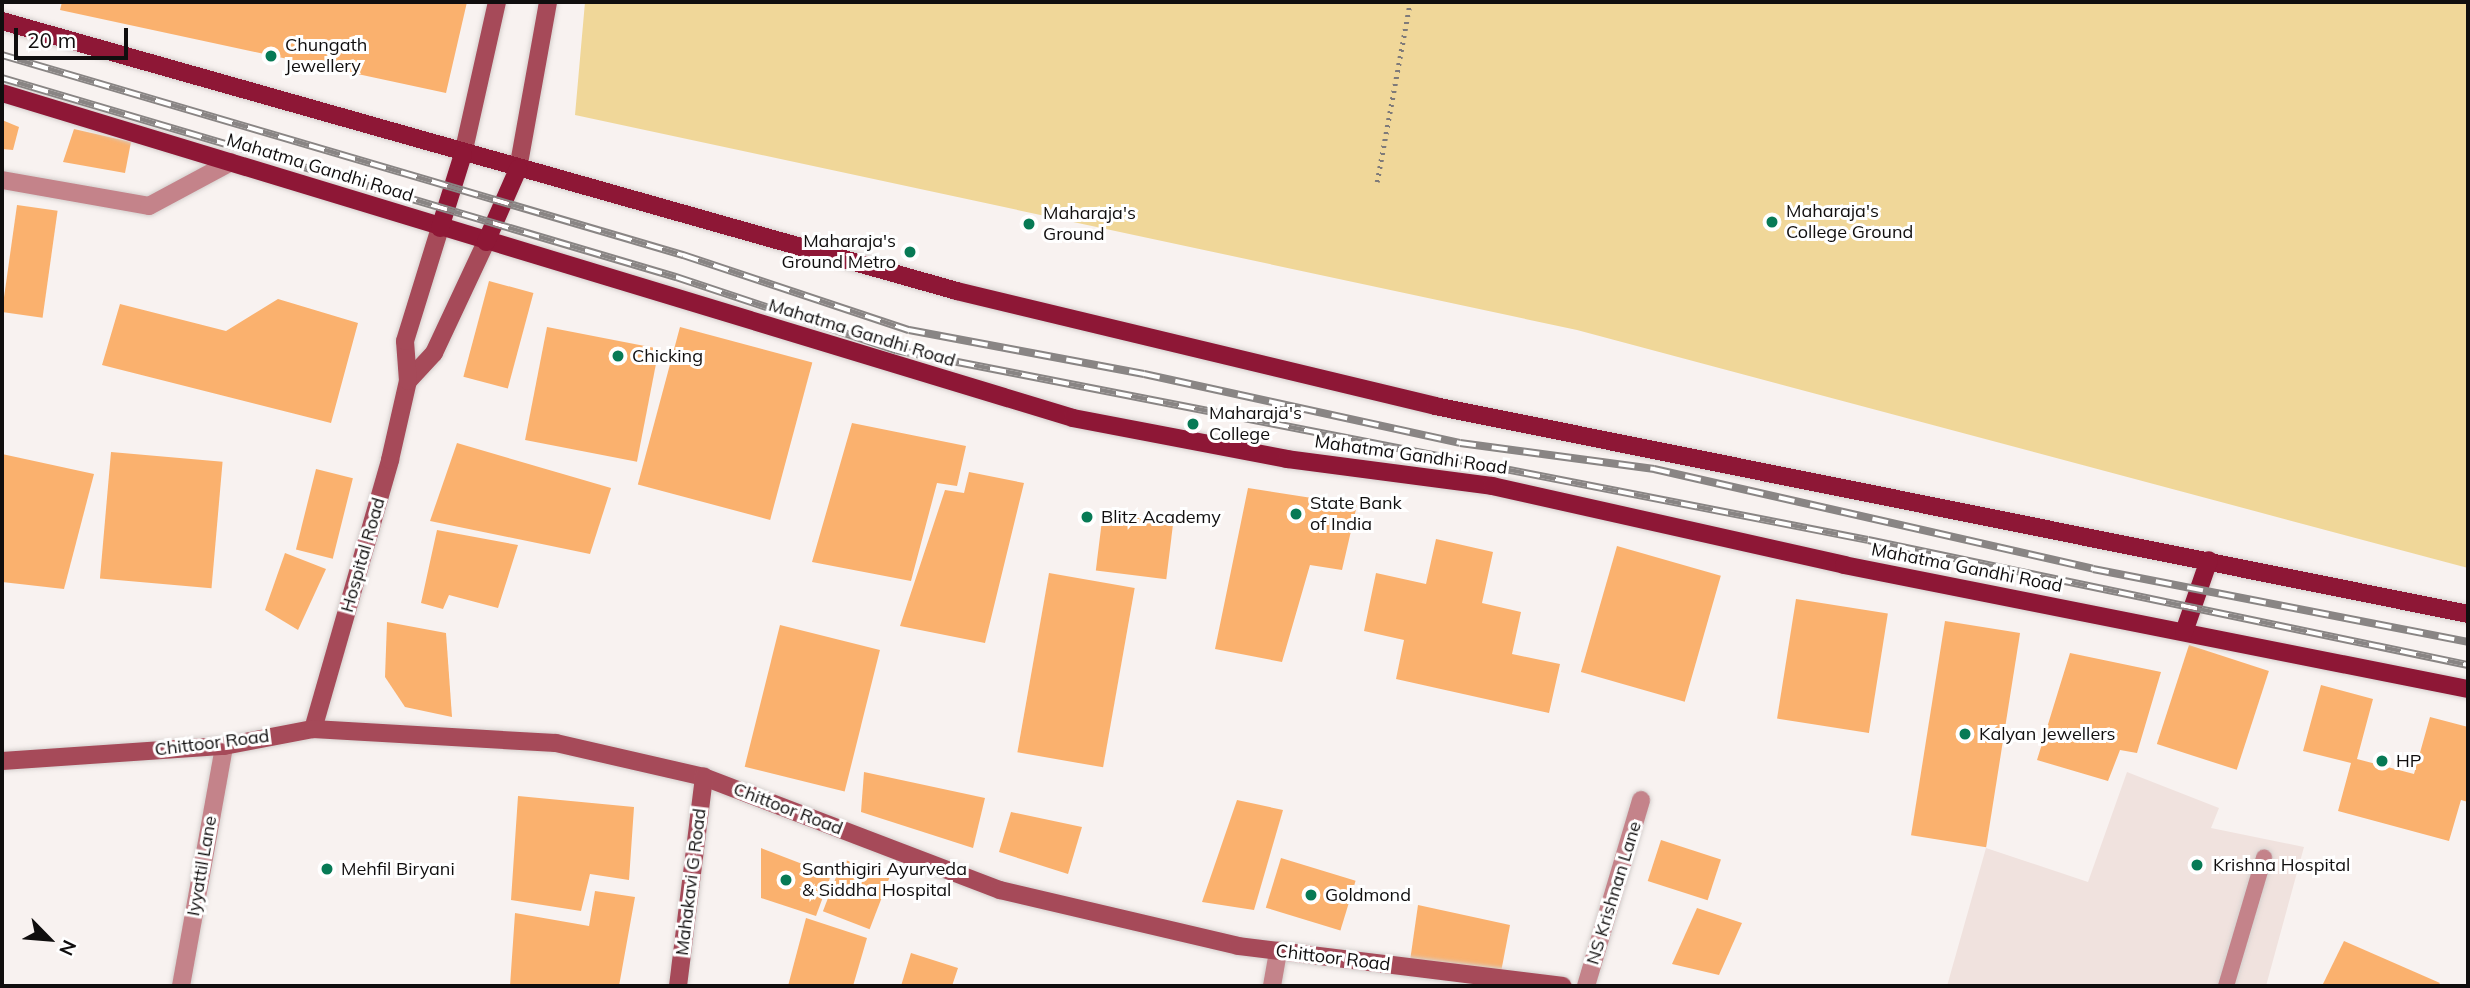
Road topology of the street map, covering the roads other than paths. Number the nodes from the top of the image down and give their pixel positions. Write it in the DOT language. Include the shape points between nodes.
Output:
graph roads {
  1 [pos="497,2"];
  2 [pos="548,2"];
  3 [pos="2,21"];
  4 [pos="2,93"];
  5 [pos="463,154"];
  6 [pos="231,162"];
  7 [pos="519,169"];
  8 [pos="2,180"];
  9 [pos="440,228"];
  10 [pos="486,242"];
  11 [pos="408,381"];
  12 [pos="2209,559"];
  13 [pos="2468,614"];
  14 [pos="2184,632"];
  15 [pos="2468,689"];
  16 [pos="313,729"];
  17 [pos="224,746"];
  18 [pos="2,761"];
  19 [pos="704,777"];
  20 [pos="1642,800"];
  21 [pos="2264,858"];
  22 [pos="1278,951"];
  23 [pos="181,986"];
  24 [pos="678,986"];
  25 [pos="1272,986"];
  26 [pos="1563,986"];
  27 [pos="1586,986"];
  28 [pos="2226,986"];
  1 -- 5 [label="main road"];
  2 -- 7 [label="main road"];
  3 -- 5 [label="main road"];
  4 -- 6 [label="main road, Mahatma Gandhi Road"];
  5 -- 7 [label="main road"];
  5 -- 9 [label="main road"];
  6 -- 8 [label="street" via="149,206"];
  6 -- 9 [label="main road, Mahatma Gandhi Road"];
  7 -- 10 [label="main road"];
  7 -- 12 [label="main road" via="957,292 1435,406"];
  9 -- 10 [label="main road, Mahatma Gandhi Road"];
  9 -- 11 [label="main road, Hospital Road" via="405,341"];
  10 -- 11 [label="main road, Hospital Road" via="434,353"];
  10 -- 14 [label="main road, Mahatma Gandhi Road" via="1073,418 1287,459 1492,486 1844,565"];
  11 -- 16 [label="main road, Hospital Road"];
  12 -- 13 [label="main road"];
  12 -- 14 [label="main road"];
  14 -- 15 [label="main road, Mahatma Gandhi Road"];
  16 -- 17 [label="main road, Chittoor Road"];
  16 -- 19 [label="main road, Chittoor Road" via="556,743"];
  17 -- 18 [label="main road, Chittoor Road"];
  17 -- 23 [label="street, Iyyattil Lane"];
  19 -- 22 [label="main road, Chittoor Road" via="1000,890"];
  19 -- 24 [label="main road, Mahakavi G Road"];
  20 -- 27 [label="street, NS Krishnan Lane"];
  21 -- 28 [label="lane"];
  22 -- 25 [label="street"];
  22 -- 26 [label="main road, Chittoor Road"];
}
